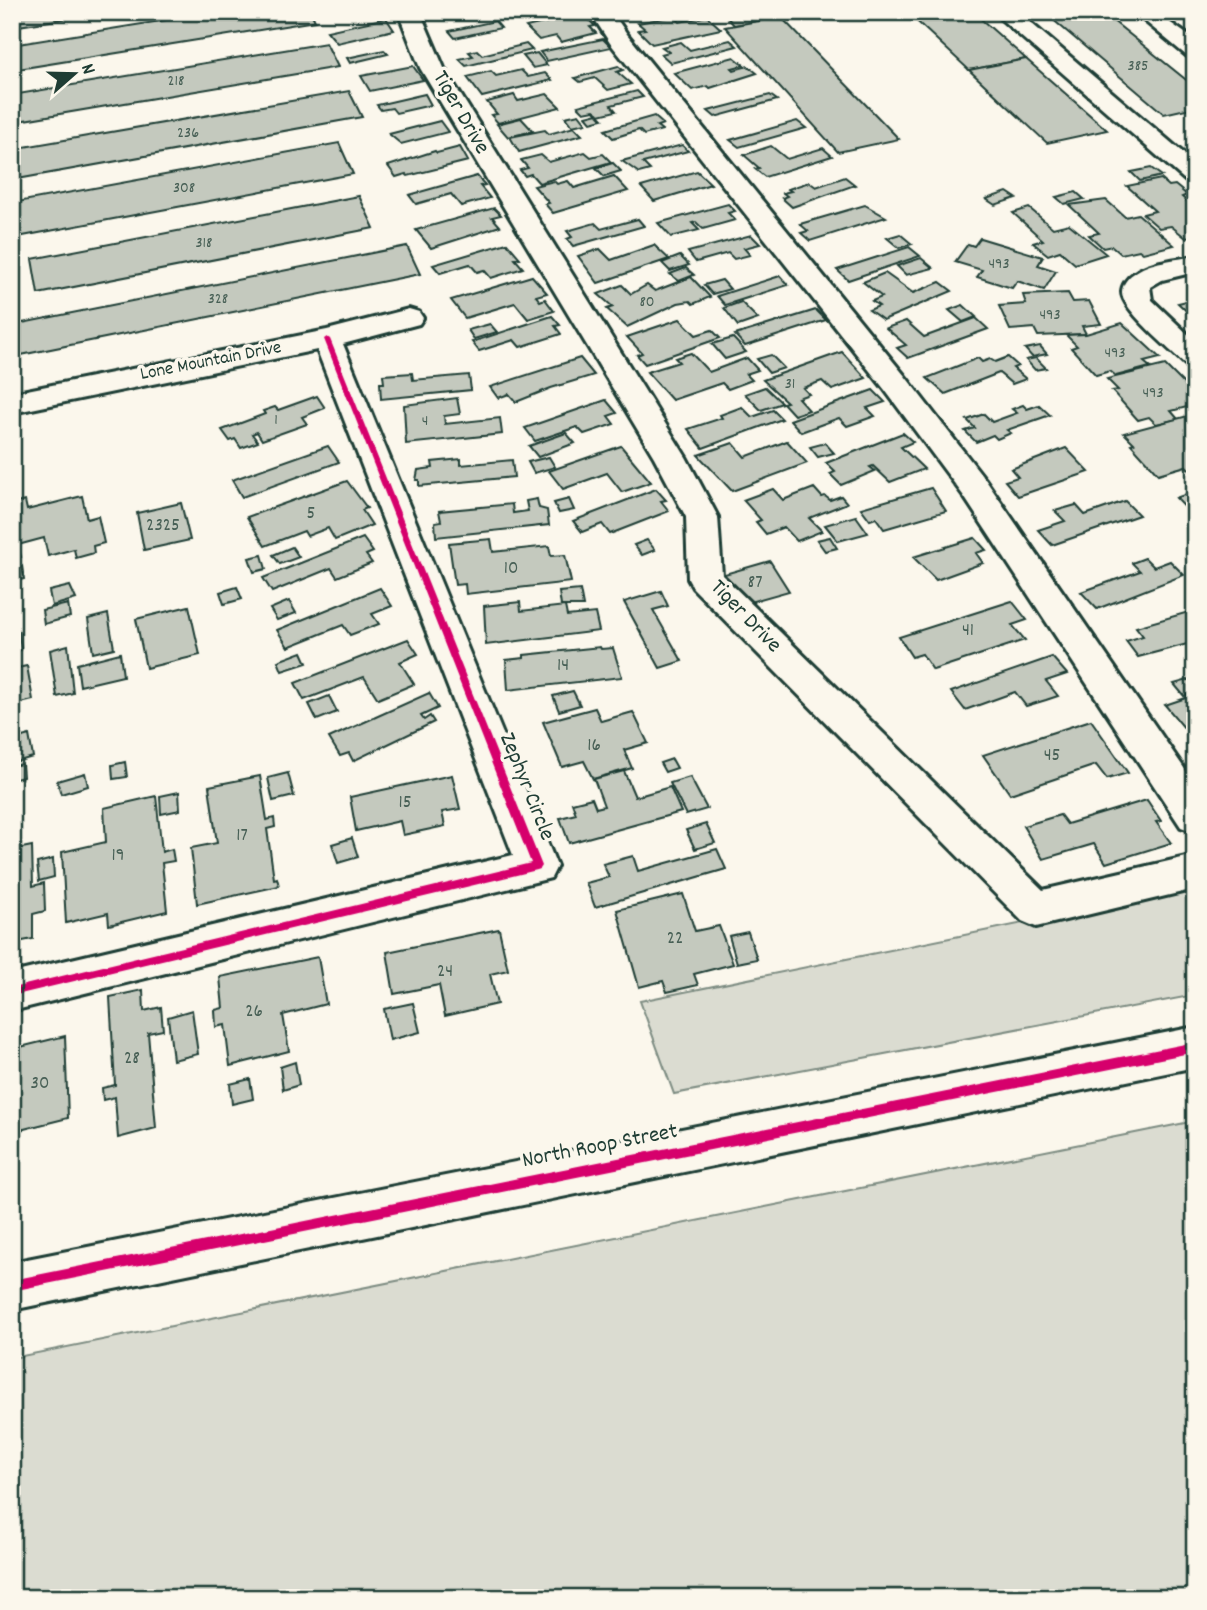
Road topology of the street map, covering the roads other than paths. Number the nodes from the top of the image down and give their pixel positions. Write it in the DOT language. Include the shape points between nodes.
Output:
graph roads {
  1 [pos="409,12"];
  2 [pos="601,12"];
  3 [pos="1004,12"];
  4 [pos="1178,12"];
  5 [pos="1195,51"];
  6 [pos="1195,176"];
  7 [pos="1195,264"];
  8 [pos="409,318"];
  9 [pos="327,339"];
  10 [pos="1195,358"];
  11 [pos="12,403"];
  12 [pos="1195,816"];
  13 [pos="1195,872"];
  14 [pos="12,992"];
  15 [pos="1195,1047"];
  16 [pos="12,1286"];
  1 -- 13 [label="street, Tiger Drive" via="432,68 702,517 705,579 1036,909"];
  2 -- 12 [label="street" via="974,487"];
  3 -- 6 [label="street"];
  4 -- 5 [label="street" via="1152,18"];
  7 -- 10 [label="street" via="1149,275 1134,287 1134,295"];
  8 -- 9 [label="street, Lone Mountain Drive"];
  9 -- 11 [label="street, Lone Mountain Drive"];
  9 -- 14 [label="street, Zephyr Circle" via="537,866"];
  15 -- 16 [label="street, North Roop Street"];
}
